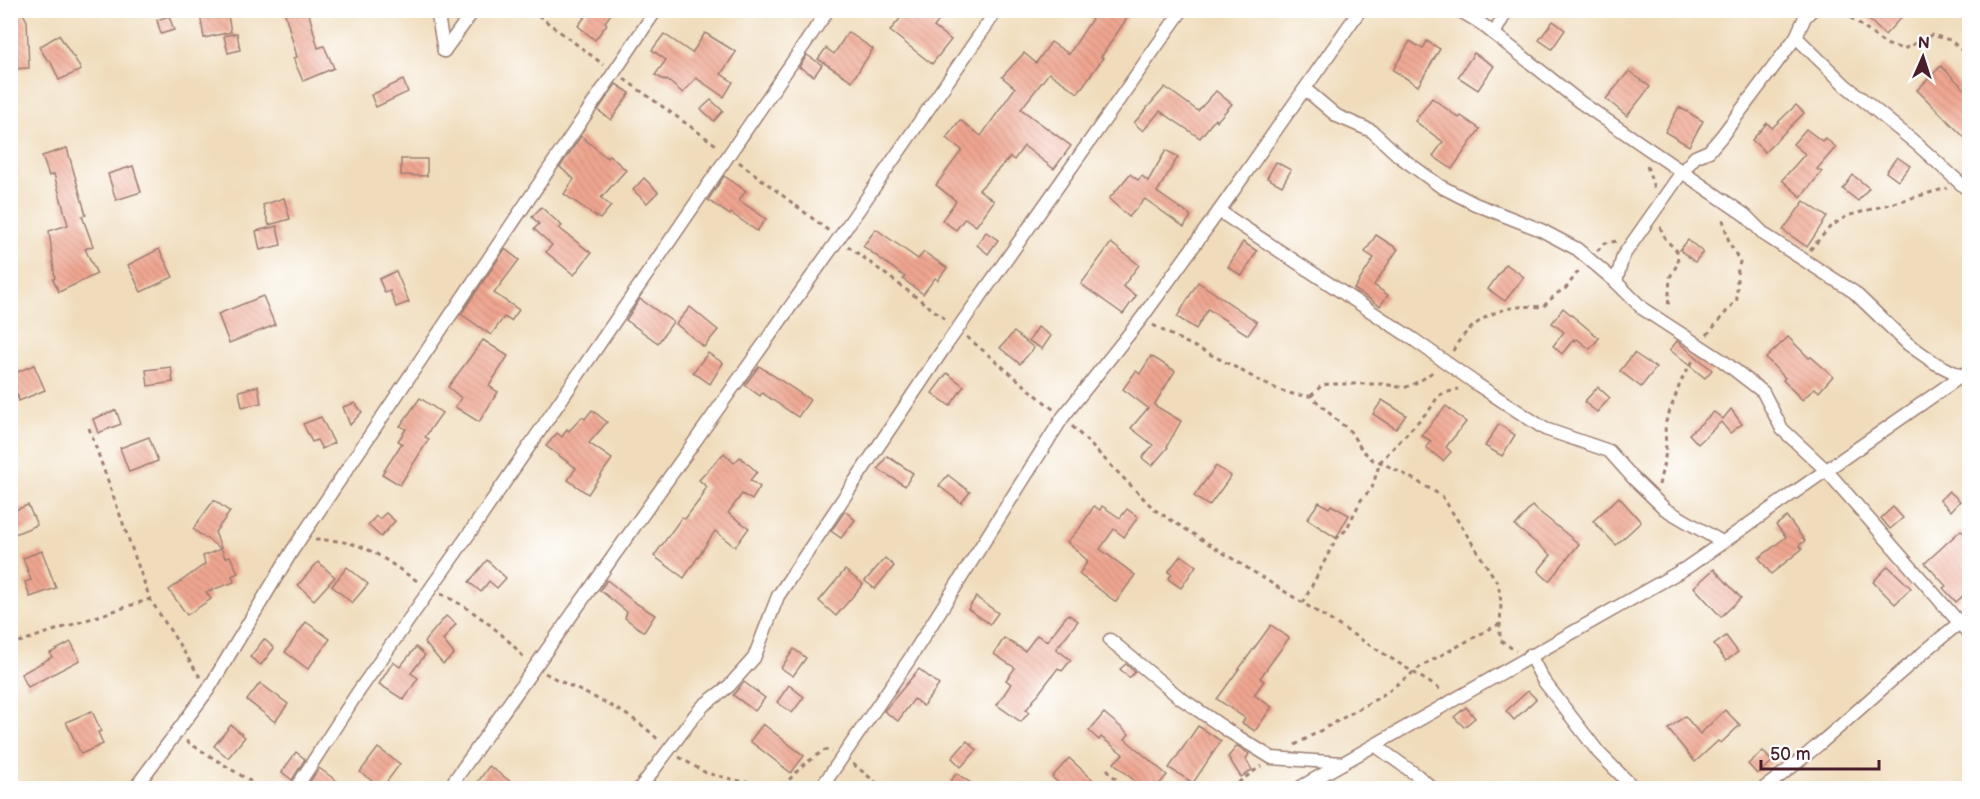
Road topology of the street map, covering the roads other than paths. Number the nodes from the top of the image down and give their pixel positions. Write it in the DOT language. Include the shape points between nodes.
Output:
graph roads {
  1 [pos="437,10"];
  2 [pos="474,10"];
  3 [pos="656,10"];
  4 [pos="828,10"];
  5 [pos="997,10"];
  6 [pos="1182,10"];
  7 [pos="1359,10"];
  8 [pos="1459,10"];
  9 [pos="1507,10"];
  10 [pos="1812,10"];
  11 [pos="1494,34"];
  12 [pos="1796,37"];
  13 [pos="1305,89"];
  14 [pos="1682,172"];
  15 [pos="1965,188"];
  16 [pos="1219,211"];
  17 [pos="1616,282"];
  18 [pos="1965,373"];
  19 [pos="1826,470"];
  20 [pos="1722,542"];
  21 [pos="1970,615"];
  22 [pos="1958,623"];
  23 [pos="1970,635"];
  24 [pos="1110,640"];
  25 [pos="1528,656"];
  26 [pos="1376,746"];
  27 [pos="1344,764"];
  28 [pos="135,789"];
  29 [pos="296,789"];
  30 [pos="449,789"];
  31 [pos="640,789"];
  32 [pos="821,789"];
  33 [pos="1299,789"];
  34 [pos="1432,789"];
  35 [pos="1634,789"];
  36 [pos="1764,789"];
  1 -- 2 [label="street" via="444,51"];
  3 -- 28 [label="street" via="298,542 208,690"];
  4 -- 29 [label="street" via="356,695"];
  5 -- 30 [label="street"];
  6 -- 31 [label="street" via="958,329 778,596 754,658 729,686 699,710"];
  7 -- 13 [label="street"];
  8 -- 11 [label="street"];
  9 -- 11 [label="street"];
  10 -- 12 [label="street"];
  11 -- 14 [label="street" via="1580,102"];
  12 -- 14 [label="street" via="1709,151 1695,157"];
  12 -- 15 [label="street" via="1845,85"];
  13 -- 16 [label="street"];
  13 -- 17 [label="street" via="1338,116 1372,131 1440,186 1576,249"];
  14 -- 17 [label="street" via="1623,256"];
  14 -- 18 [label="street" via="1745,215 1765,235 1854,292 1935,363"];
  16 -- 20 [label="street" via="1545,429 1609,451 1665,509"];
  16 -- 32 [label="street" via="1141,319 1063,417 909,660"];
  17 -- 19 [label="street" via="1643,309 1762,392 1782,429"];
  18 -- 19 [label="street"];
  19 -- 20 [label="street"];
  19 -- 22 [label="street"];
  20 -- 25 [label="street" via="1686,568"];
  21 -- 22 [label="street"];
  22 -- 23 [label="street"];
  22 -- 36 [label="street"];
  24 -- 27 [label="street" via="1179,697 1272,758"];
  25 -- 26 [label="street"];
  25 -- 35 [label="street" via="1599,753"];
  26 -- 27 [label="street"];
  26 -- 34 [label="street"];
  27 -- 33 [label="street"];
}
